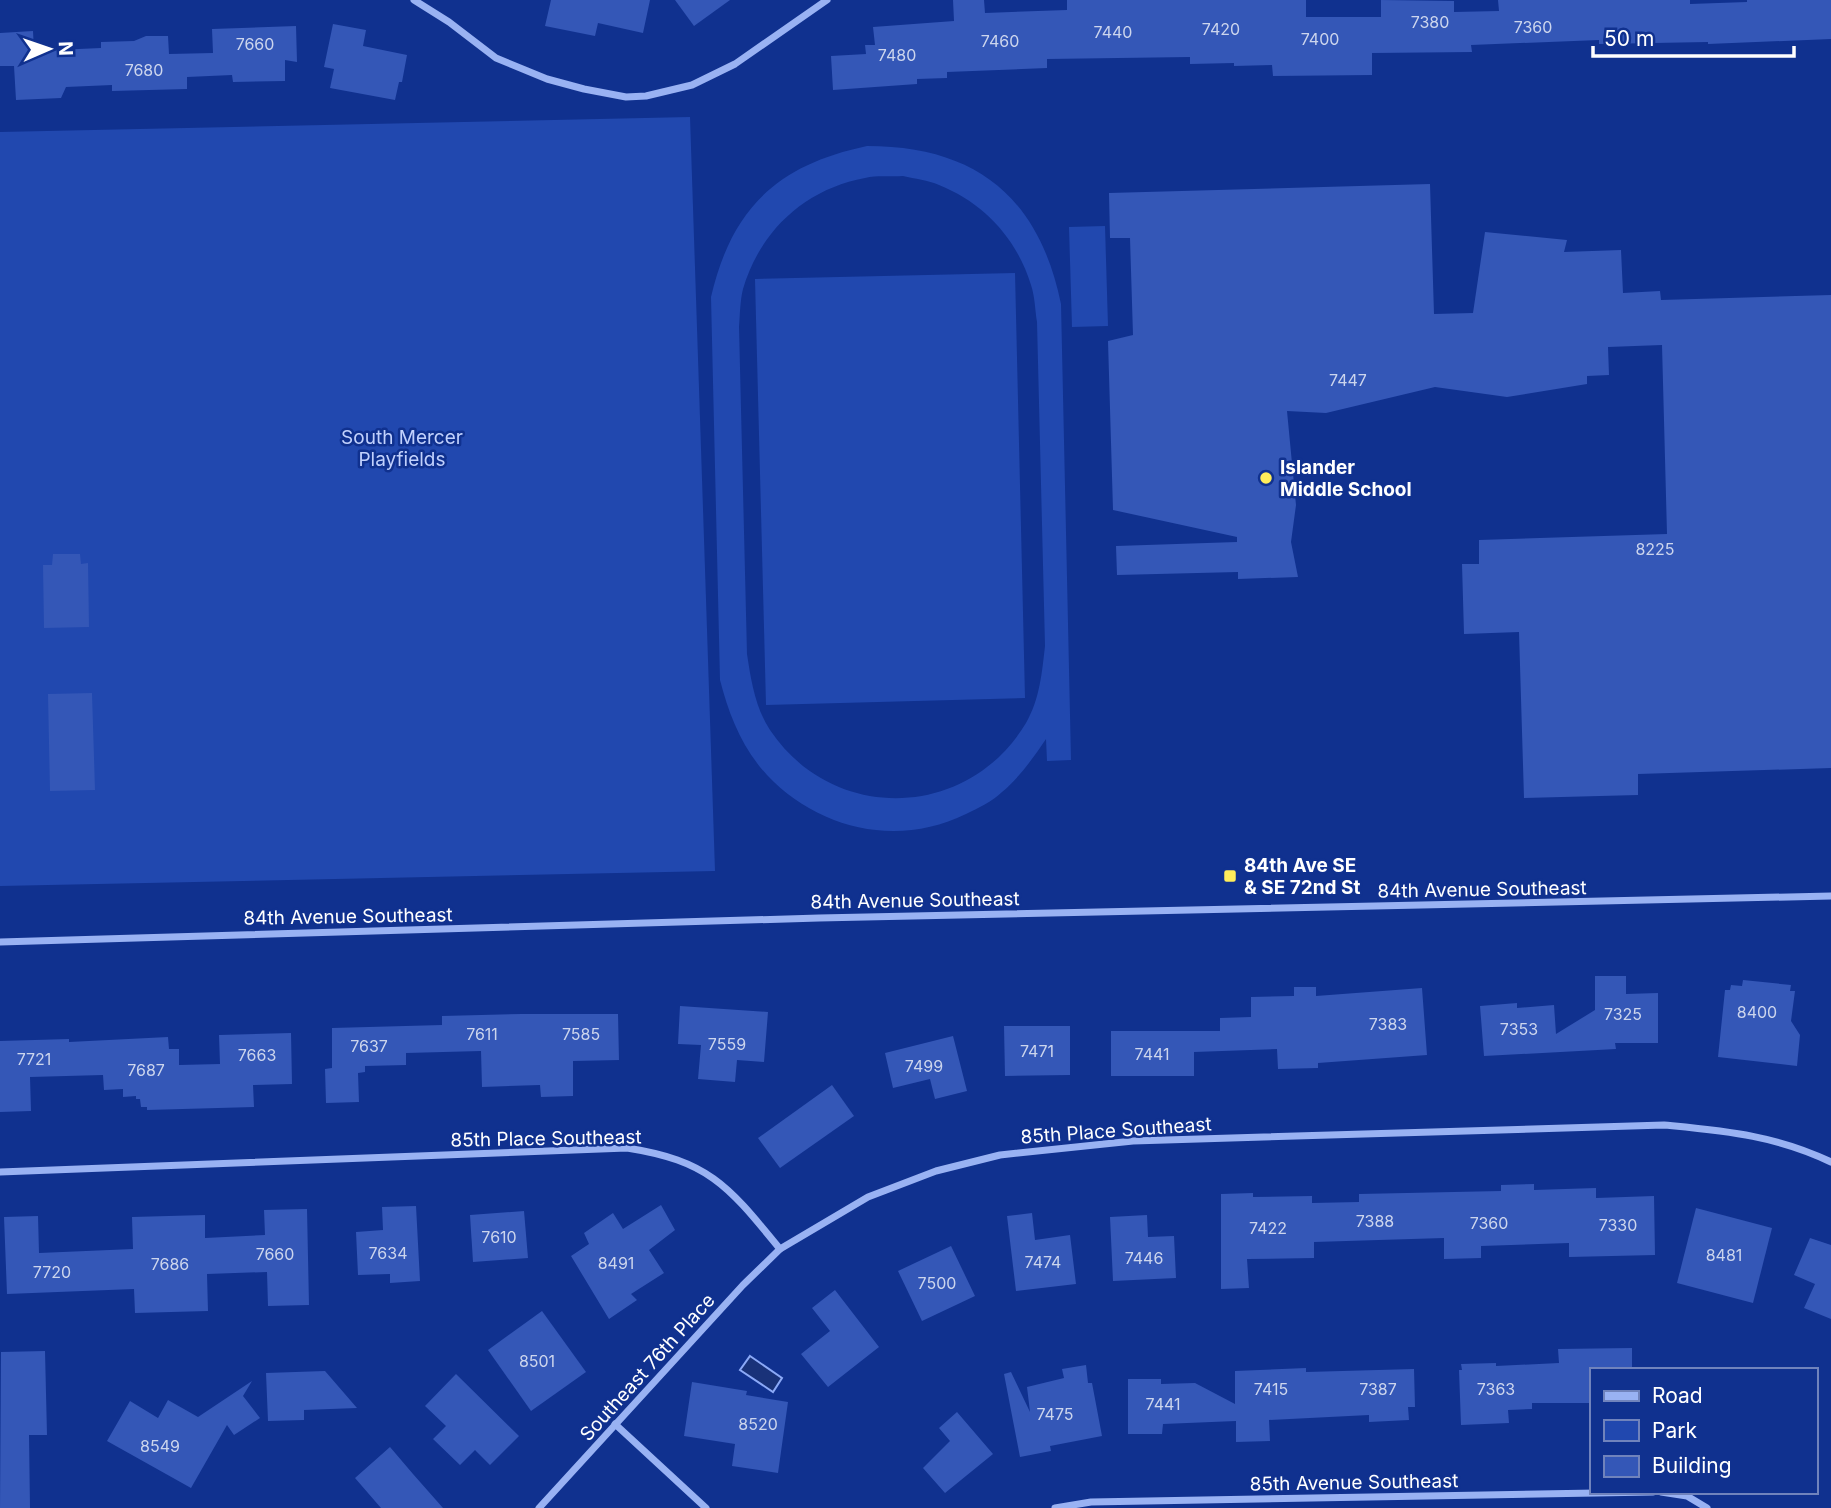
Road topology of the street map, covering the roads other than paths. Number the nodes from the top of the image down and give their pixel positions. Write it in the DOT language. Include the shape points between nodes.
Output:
graph roads {
  1 [pos="414,0"];
  2 [pos="827,0"];
  3 [pos="1831,896"];
  4 [pos="0,942"];
  5 [pos="1831,1162"];
  6 [pos="0,1172"];
  7 [pos="780,1249"];
  8 [pos="615,1424"];
  9 [pos="1590,1493"];
  10 [pos="1674,1494"];
  11 [pos="538,1508"];
  12 [pos="706,1508"];
  13 [pos="1055,1508"];
  14 [pos="1707,1508"];
  1 -- 2 [label="street" via="496,58 547,79 626,97 692,85 735,64"];
  3 -- 4 [label="street, 84th Avenue Southeast"];
  5 -- 7 [label="street, 85th Place Southeast" via="1745,1133 1664,1125 1133,1141 1000,1155 936,1171 869,1197"];
  6 -- 7 [label="street, 85th Place Southeast" via="627,1148 660,1153 710,1175 741,1202"];
  7 -- 8 [label="street, Southeast 76th Place"];
  8 -- 11 [label="street, Southeast 76th Place"];
  8 -- 12 [label="street"];
  9 -- 13 [label="street, 85th Avenue Southeast" via="1091,1502"];
  10 -- 14 [label="street"];
}
